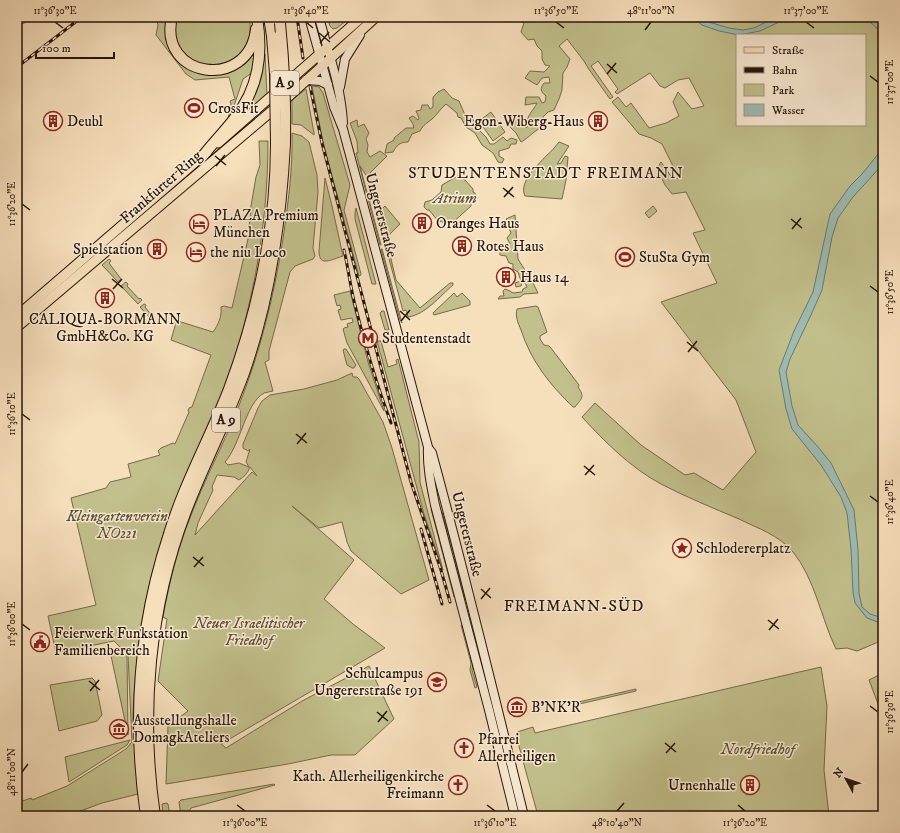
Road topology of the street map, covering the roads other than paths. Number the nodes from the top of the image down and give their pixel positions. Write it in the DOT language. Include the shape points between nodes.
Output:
graph roads {
  1 [pos="172,17"];
  2 [pos="256,17"];
  3 [pos="269,17"];
  4 [pos="279,17"];
  5 [pos="309,17"];
  6 [pos="319,17"];
  7 [pos="362,17"];
  8 [pos="376,17"];
  9 [pos="365,27"];
  10 [pos="257,35"];
  11 [pos="327,47"];
  12 [pos="319,54"];
  13 [pos="330,58"];
  14 [pos="322,66"];
  15 [pos="306,80"];
  16 [pos="328,85"];
  17 [pos="340,90"];
  18 [pos="343,129"];
  19 [pos="280,144"];
  20 [pos="202,157"];
  21 [pos="105,240"];
  22 [pos="107,250"];
  23 [pos="17,316"];
  24 [pos="17,327"];
  25 [pos="428,447"];
  26 [pos="146,816"];
  27 [pos="156,816"];
  28 [pos="515,816"];
  29 [pos="524,816"];
  1 -- 10 [label="highway" via="171,36 178,53 190,64 206,71 222,70 236,64 249,50"];
  2 -- 10 [label="highway"];
  3 -- 19 [label="highway, A 9, bridge"];
  4 -- 19 [label="highway, A 9, bridge" via="284,79"];
  5 -- 12 [label="main road, Ungererstraße"];
  6 -- 11 [label="main road, Ungererstraße"];
  7 -- 11 [label="main road, Frankfurter Ring"];
  8 -- 9 [label="main road, Frankfurter Ring"];
  9 -- 13 [label="main road, Frankfurter Ring"];
  9 -- 17 [label="main road" via="345,58"];
  10 -- 20 [label="highway" via="260,52 257,74 249,96 241,111"];
  11 -- 12 [label="main road, Frankfurter Ring"];
  11 -- 13 [label="main road, Ungererstraße"];
  12 -- 14 [label="main road, Ungererstraße"];
  12 -- 20 [label="main road, Frankfurter Ring"];
  13 -- 14 [label="main road, Frankfurter Ring"];
  13 -- 17 [label="main road, Ungererstraße"];
  14 -- 15 [label="main road, Frankfurter Ring"];
  14 -- 16 [label="main road, Ungererstraße"];
  15 -- 16 [label="main road" via="320,81"];
  15 -- 22 [label="main road, Frankfurter Ring"];
  16 -- 18 [label="main road, Ungererstraße"];
  17 -- 18 [label="main road, Ungererstraße"];
  18 -- 25 [label="main road, Ungererstraße"];
  19 -- 26 [label="highway, A 9" via="261,274 248,329 229,388 169,532 151,601 142,654 138,730"];
  19 -- 27 [label="highway, A 9" via="281,202 278,231 257,330 234,398 186,511 155,625 148,691 148,736"];
  20 -- 21 [label="main road, Frankfurter Ring"];
  21 -- 22 [label="main road"];
  21 -- 23 [label="main road, Frankfurter Ring"];
  22 -- 24 [label="main road, Frankfurter Ring"];
  25 -- 28 [label="main road, Ungererstraße" via="427,461 435,505"];
  25 -- 29 [label="main road, Ungererstraße" via="446,506"];
}
